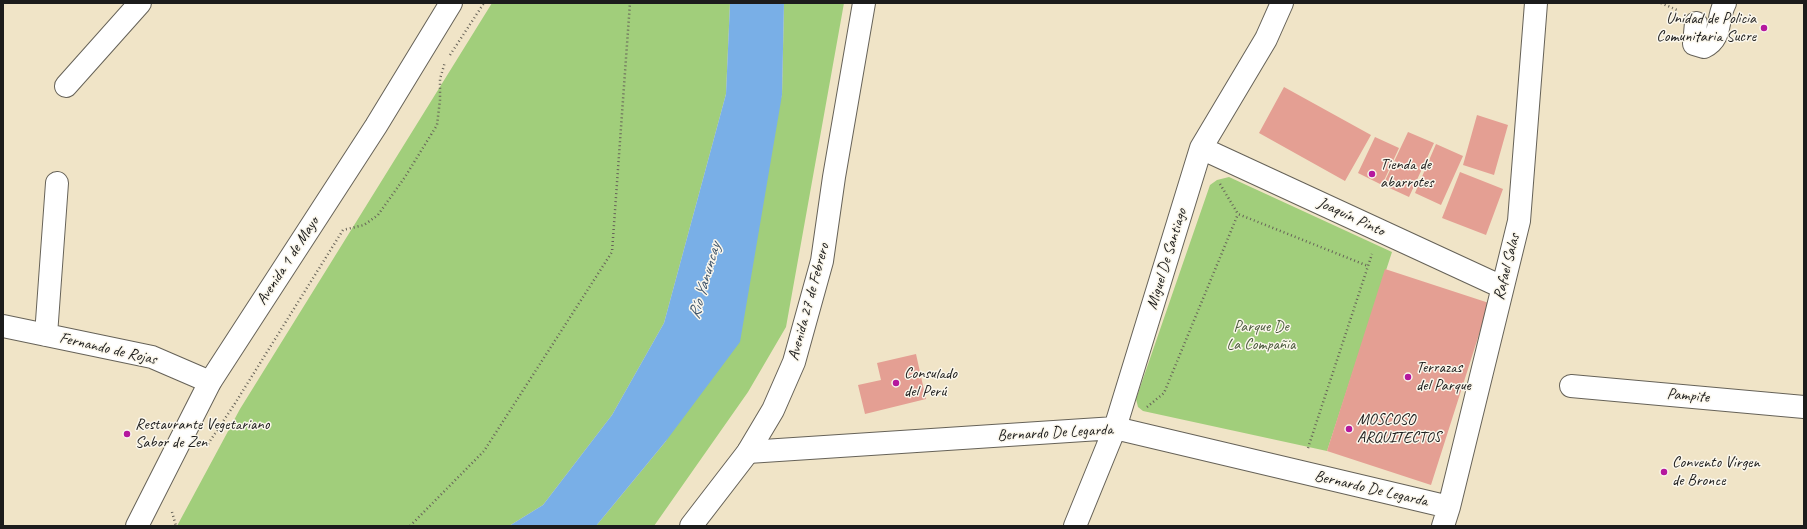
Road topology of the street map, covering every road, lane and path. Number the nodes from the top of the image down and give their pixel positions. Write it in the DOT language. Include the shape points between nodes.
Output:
graph roads {
  1 [pos="140,3"];
  2 [pos="451,3"];
  3 [pos="484,3"];
  4 [pos="630,3"];
  5 [pos="864,3"];
  6 [pos="1282,3"];
  7 [pos="1536,3"];
  8 [pos="1725,3"];
  9 [pos="1696,23"];
  10 [pos="66,86"];
  11 [pos="1202,148"];
  12 [pos="57,183"];
  13 [pos="1238,214"];
  14 [pos="1379,230"];
  15 [pos="1368,266"];
  16 [pos="1502,287"];
  17 [pos="3,326"];
  18 [pos="46,335"];
  19 [pos="210,382"];
  20 [pos="1571,386"];
  21 [pos="1804,407"];
  22 [pos="1115,428"];
  23 [pos="205,448"];
  24 [pos="748,452"];
  25 [pos="1302,472"];
  26 [pos="172,510"];
  27 [pos="1446,516"];
  28 [pos="137,526"];
  29 [pos="176,526"];
  30 [pos="410,526"];
  31 [pos="691,526"];
  32 [pos="1075,526"];
  1 -- 10 [label="street"];
  2 -- 19 [label="street, Avenida 1 de Mayo" via="376,126"];
  3 -- 23 [label="path" via="445,62 440,79 437,125 405,177 378,215 364,225 343,230"];
  4 -- 30 [label="path" via="612,252 484,451"];
  5 -- 24 [label="street, Avenida 27 de Febrero" via="836,162 822,261 794,362 773,410"];
  6 -- 11 [label="street, Miguel De Santiago" via="1266,39"];
  7 -- 16 [label="street, Rafael Salas" via="1519,221"];
  8 -- 9 [label="street" via="1721,10 1717,36 1712,44 1704,47 1694,44"];
  11 -- 13 [label="path" via="1217,180"];
  11 -- 14 [label="street, Joaquín Pinto"];
  11 -- 22 [label="street, Miguel De Santiago"];
  12 -- 18 [label="street"];
  13 -- 15 [label="path"];
  13 -- 22 [label="path" via="1164,393 1143,411"];
  14 -- 15 [label="path"];
  14 -- 16 [label="street, Joaquín Pinto"];
  15 -- 25 [label="path"];
  16 -- 27 [label="street, Rafael Salas"];
  17 -- 18 [label="street, Fernando de Rojas"];
  18 -- 19 [label="street, Fernando de Rojas" via="152,357"];
  19 -- 28 [label="street, Avenida 1 de Mayo"];
  20 -- 21 [label="street, Pampite"];
  22 -- 24 [label="street, Bernardo De Legarda"];
  22 -- 25 [label="street, Bernardo De Legarda"];
  22 -- 32 [label="street, Miguel De Santiago"];
  24 -- 31 [label="street, Avenida 27 de Febrero"];
  25 -- 27 [label="street, Bernardo De Legarda"];
  26 -- 29 [label="path"];
}
